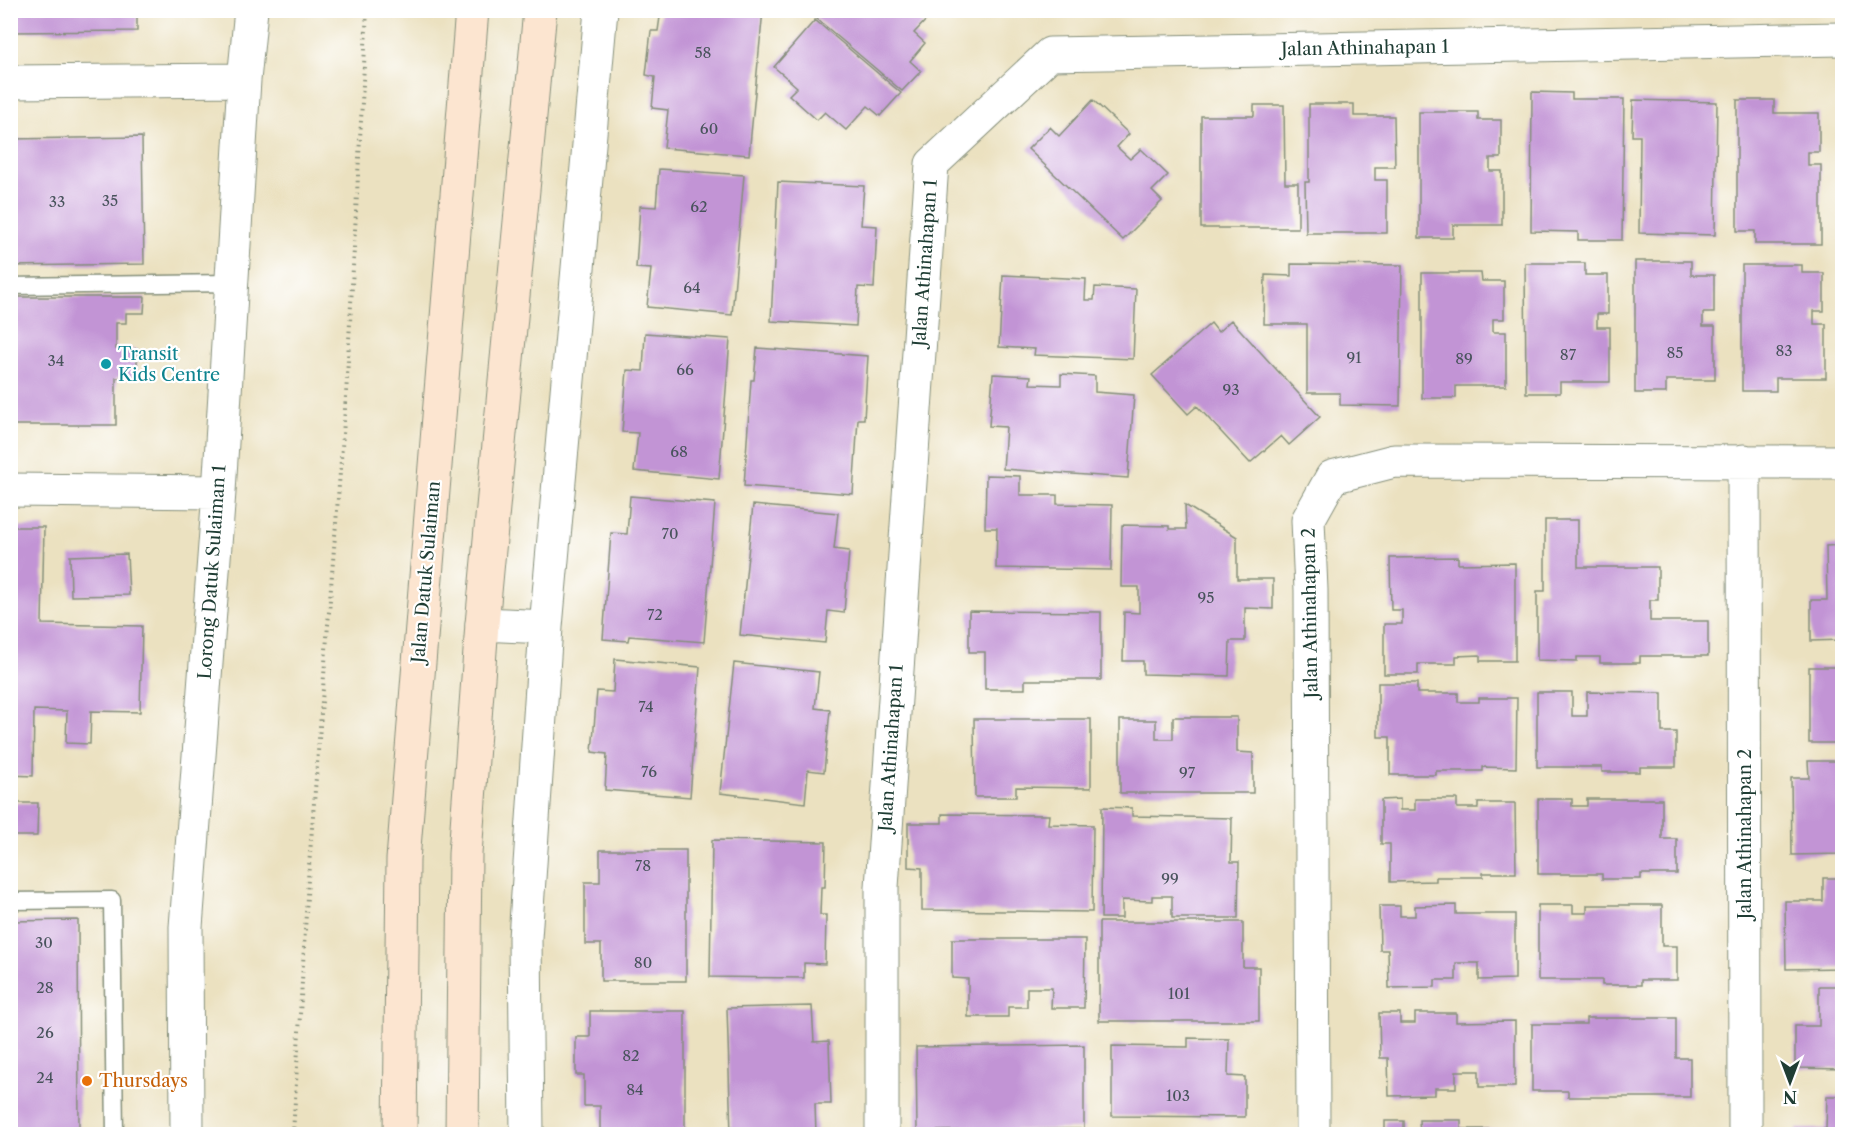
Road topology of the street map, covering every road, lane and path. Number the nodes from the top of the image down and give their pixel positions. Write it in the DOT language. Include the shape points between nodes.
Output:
graph roads {
  1 [pos="251,10"];
  2 [pos="367,10"];
  3 [pos="472,10"];
  4 [pos="540,10"];
  5 [pos="601,10"];
  6 [pos="1842,39"];
  7 [pos="244,80"];
  8 [pos="10,82"];
  9 [pos="231,283"];
  10 [pos="10,286"];
  11 [pos="1744,461"];
  12 [pos="1842,462"];
  13 [pos="10,490"];
  14 [pos="219,492"];
  15 [pos="482,624"];
  16 [pos="546,627"];
  17 [pos="10,901"];
  18 [pos="115,1134"];
  19 [pos="187,1134"];
  20 [pos="293,1134"];
  21 [pos="400,1134"];
  22 [pos="462,1134"];
  23 [pos="527,1134"];
  24 [pos="882,1134"];
  25 [pos="1313,1134"];
  26 [pos="1745,1134"];
  1 -- 7 [label="street, Lorong Datuk Sulaiman 1"];
  2 -- 20 [label="path" via="346,396 308,879"];
  3 -- 21 [label="main road, Jalan Datuk Sulaiman" via="403,860"];
  4 -- 15 [label="main road"];
  5 -- 16 [label="street"];
  6 -- 24 [label="street, Jalan Athinahapan 1" via="1050,54 932,164 882,886"];
  7 -- 8 [label="street"];
  7 -- 9 [label="street, Lorong Datuk Sulaiman 1"];
  9 -- 10 [label="lane"];
  9 -- 14 [label="street, Lorong Datuk Sulaiman 1"];
  11 -- 12 [label="street, Jalan Athinahapan 2"];
  11 -- 25 [label="street, Jalan Athinahapan 2" via="1394,461 1332,477 1308,519"];
  11 -- 26 [label="street, Jalan Athinahapan 2"];
  13 -- 14 [label="street"];
  14 -- 19 [label="street, Lorong Datuk Sulaiman 1" via="186,927"];
  15 -- 16 [label="street"];
  15 -- 22 [label="main road" via="465,854"];
  16 -- 23 [label="street" via="525,938"];
  17 -- 18 [label="lane" via="112,900"];
}
